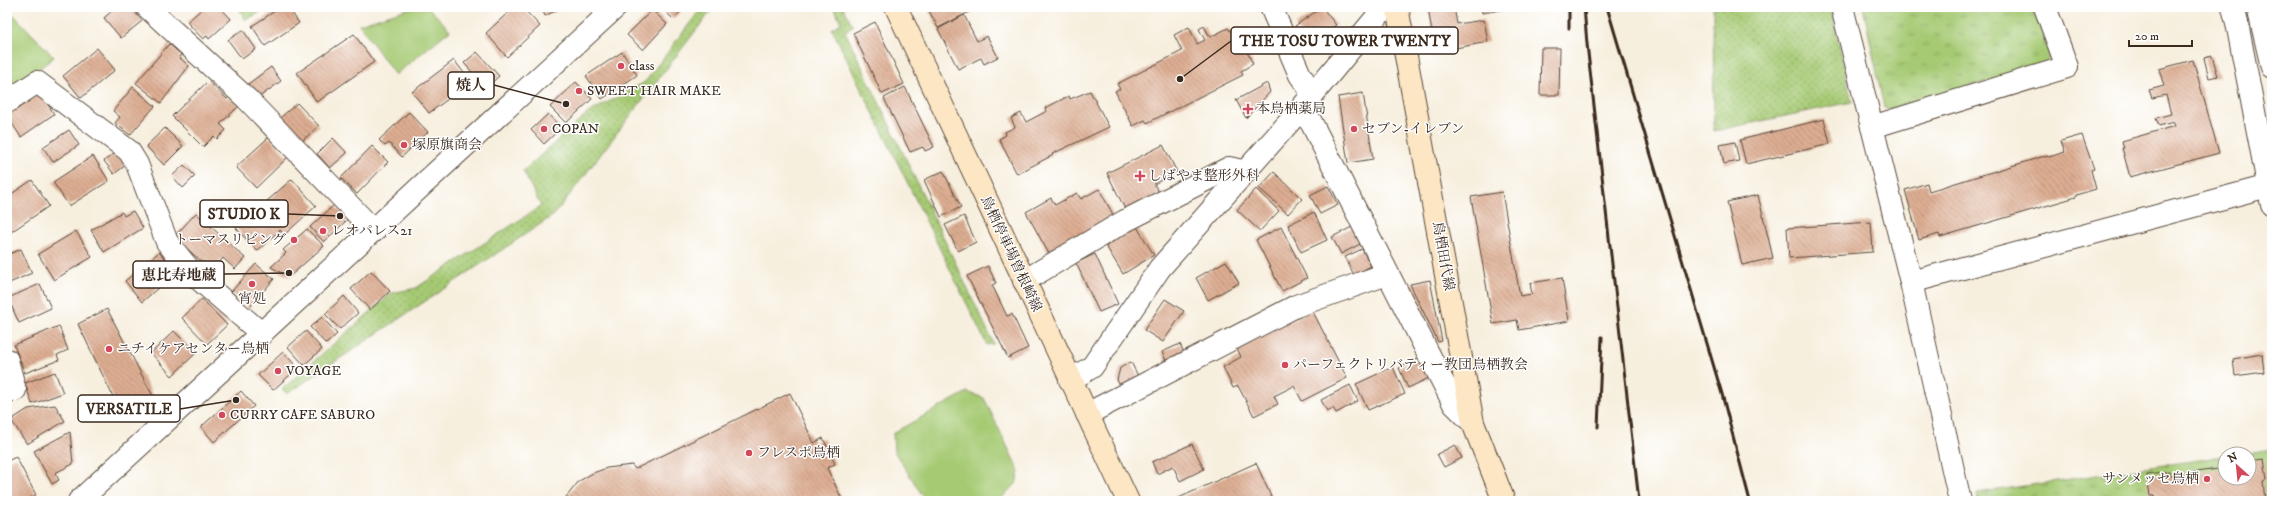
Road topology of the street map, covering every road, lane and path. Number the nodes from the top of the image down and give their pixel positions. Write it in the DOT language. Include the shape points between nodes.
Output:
graph roads {
  1 [pos="147,7"];
  2 [pos="616,7"];
  3 [pos="896,7"];
  4 [pos="1271,7"];
  5 [pos="1385,7"];
  6 [pos="1397,7"];
  7 [pos="1842,7"];
  8 [pos="2045,7"];
  9 [pos="2233,7"];
  10 [pos="2258,7"];
  11 [pos="2272,67"];
  12 [pos="7,102"];
  13 [pos="1307,102"];
  14 [pos="1872,127"];
  15 [pos="1246,172"];
  16 [pos="2271,192"];
  17 [pos="374,231"];
  18 [pos="1387,274"];
  19 [pos="1024,281"];
  20 [pos="1911,282"];
  21 [pos="262,334"];
  22 [pos="7,360"];
  23 [pos="1070,380"];
  24 [pos="15,390"];
  25 [pos="1087,414"];
  26 [pos="1473,423"];
  27 [pos="79,501"];
  28 [pos="1128,501"];
  29 [pos="1504,501"];
  30 [pos="1960,501"];
  1 -- 17 [label="street" via="247,99"];
  2 -- 17 [label="street"];
  3 -- 19 [label="main road, 鳥栖停車場曽根崎線"];
  4 -- 13 [label="street" via="1300,75"];
  5 -- 13 [label="street"];
  6 -- 26 [label="main road, 鳥栖田代線"];
  7 -- 14 [label="street"];
  8 -- 14 [label="street" via="2067,68"];
  9 -- 16 [label="street"];
  10 -- 11 [label="street"];
  12 -- 21 [label="street" via="37,82 130,151 167,242 193,274"];
  13 -- 15 [label="street"];
  13 -- 18 [label="street" via="1311,122"];
  14 -- 20 [label="street"];
  15 -- 19 [label="street" via="1229,168 1125,221"];
  15 -- 23 [label="street" via="1160,268 1092,367"];
  16 -- 20 [label="street"];
  17 -- 21 [label="street"];
  18 -- 25 [label="street" via="1296,306"];
  18 -- 26 [label="street" via="1454,404"];
  19 -- 23 [label="main road, 鳥栖停車場曽根崎線"];
  20 -- 30 [label="street"];
  21 -- 27 [label="street"];
  22 -- 24 [label="street"];
  23 -- 25 [label="main road, 鳥栖停車場曽根崎線"];
  25 -- 28 [label="main road, 鳥栖停車場曽根崎線"];
  26 -- 29 [label="main road, 鳥栖田代線"];
}
